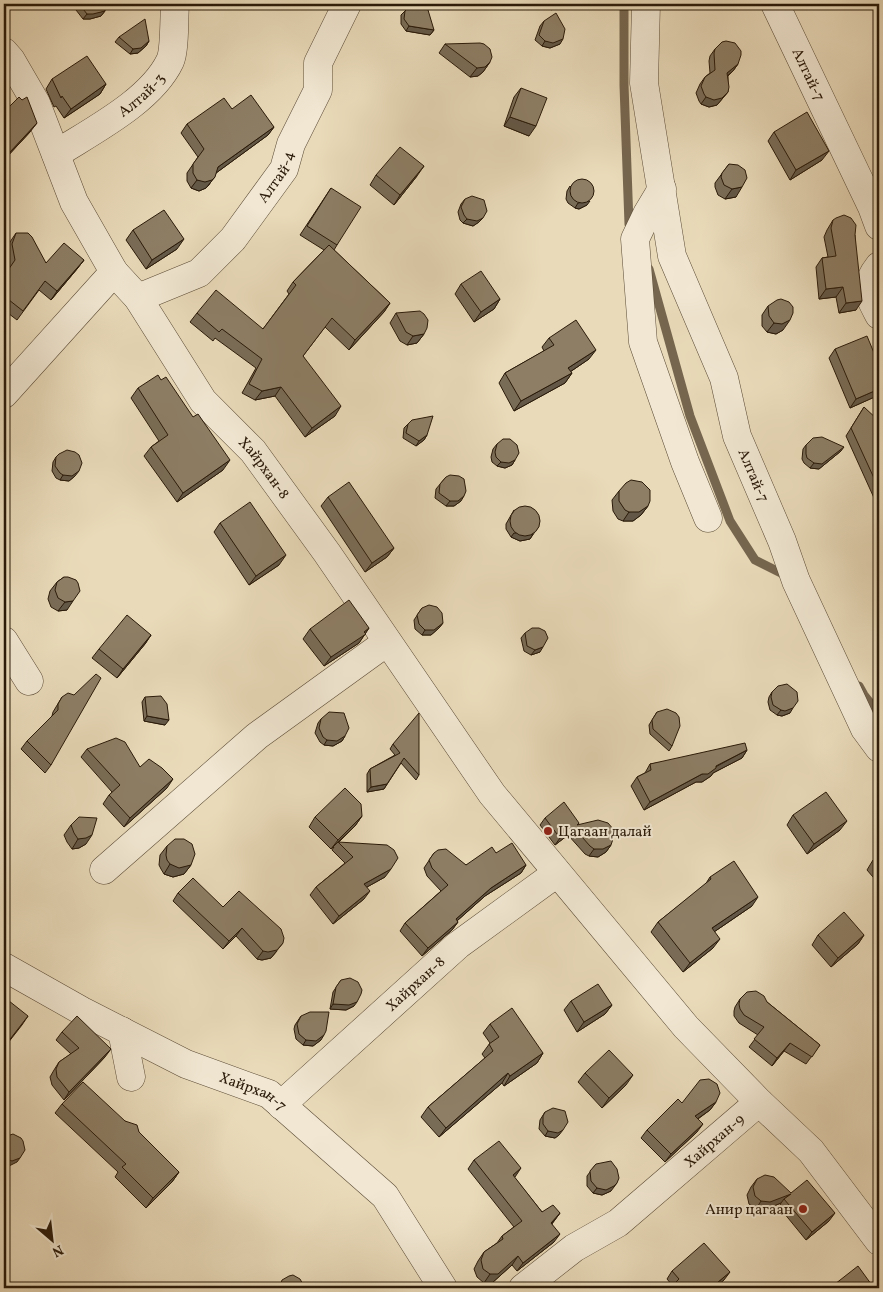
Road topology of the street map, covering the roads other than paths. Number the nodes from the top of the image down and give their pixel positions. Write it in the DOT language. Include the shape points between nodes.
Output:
graph roads {
  1 [pos="174,4"];
  2 [pos="347,4"];
  3 [pos="646,4"];
  4 [pos="775,4"];
  5 [pos="4,52"];
  6 [pos="56,154"];
  7 [pos="662,189"];
  8 [pos="879,226"];
  9 [pos="879,266"];
  10 [pos="114,272"];
  11 [pos="138,298"];
  12 [pos="879,315"];
  13 [pos="4,394"];
  14 [pos="708,518"];
  15 [pos="4,641"];
  16 [pos="387,642"];
  17 [pos="29,682"];
  18 [pos="879,748"];
  19 [pos="104,870"];
  20 [pos="557,873"];
  21 [pos="4,967"];
  22 [pos="122,1031"];
  23 [pos="131,1077"];
  24 [pos="759,1102"];
  25 [pos="281,1105"];
  26 [pos="879,1240"];
  27 [pos="443,1288"];
  28 [pos="524,1288"];
  1 -- 6 [label="street, Алтай-3" via="171,60 152,87 127,108"];
  2 -- 11 [label="street, Алтай-4" via="318,63 318,90 291,144 284,168 233,239 199,273"];
  3 -- 7 [label="street, Алтай-7" via="644,83"];
  4 -- 8 [label="street, Алтай-7"];
  5 -- 6 [label="street" via="36,103"];
  6 -- 10 [label="street" via="74,202"];
  7 -- 14 [label="street" via="635,239 643,342"];
  7 -- 18 [label="street, Алтай-7" via="672,256 724,378 737,436 841,680 865,730"];
  9 -- 12 [label="street" via="868,284 871,301"];
  10 -- 11 [label="street"];
  10 -- 13 [label="street"];
  11 -- 16 [label="street, Хайрхан-8" via="203,401 253,450"];
  15 -- 17 [label="street"];
  16 -- 19 [label="street" via="258,736"];
  16 -- 20 [label="street, Хайрхан-8" via="492,794"];
  20 -- 24 [label="street, Хайрхан-8" via="686,1027"];
  20 -- 25 [label="street, Хайрхан-8" via="458,945"];
  21 -- 22 [label="street, Хайрхан-7"];
  22 -- 23 [label="street"];
  22 -- 25 [label="street, Хайрхан-7" via="186,1064 269,1094"];
  24 -- 26 [label="street, Хайрхан-9" via="811,1152"];
  24 -- 28 [label="street, Хайрхан-9" via="618,1223 574,1248"];
  25 -- 27 [label="street, Хайрхан-7" via="385,1196"];
}
